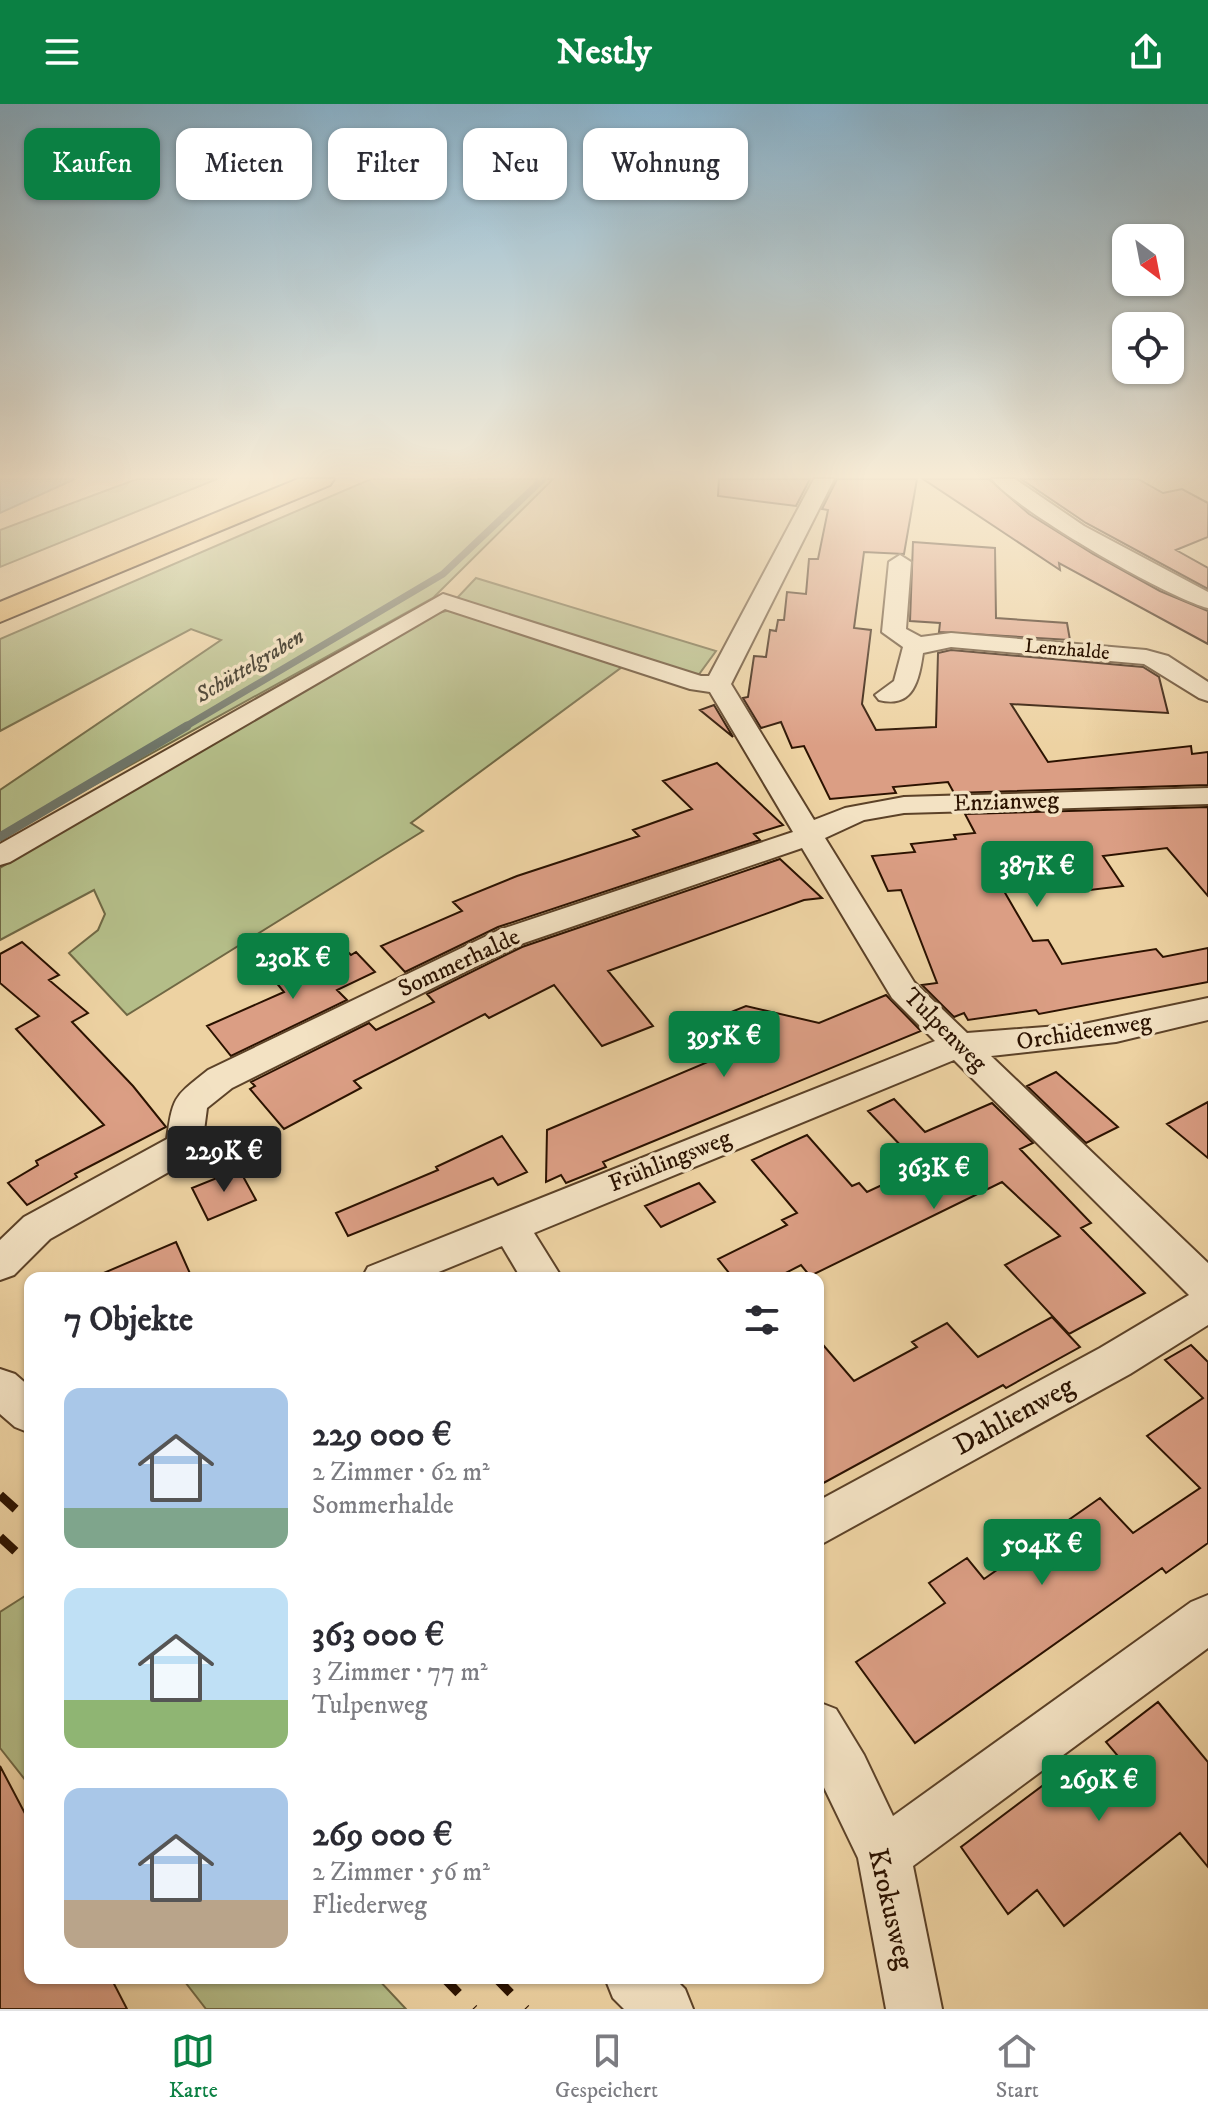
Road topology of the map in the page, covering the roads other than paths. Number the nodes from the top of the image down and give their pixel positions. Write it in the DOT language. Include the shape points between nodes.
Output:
graph roads {
  1 [pos="61,568"];
  2 [pos="108,568"];
  3 [pos="778,568"];
  4 [pos="899,568"];
  5 [pos="1142,568"];
  6 [pos="0,593"];
  7 [pos="1208,601"];
  8 [pos="0,613"];
  9 [pos="917,645"];
  10 [pos="718,684"];
  11 [pos="1208,693"];
  12 [pos="888,695"];
  13 [pos="1208,796"];
  14 [pos="811,835"];
  15 [pos="0,856"];
  16 [pos="1208,1009"];
  17 [pos="958,1045"];
  18 [pos="509,1225"];
  19 [pos="0,1264"];
  20 [pos="396,1272"];
  21 [pos="538,1272"];
  22 [pos="1207,1299"];
  23 [pos="0,1387"];
  24 [pos="24,1409"];
  25 [pos="824,1522"];
  26 [pos="1208,1619"];
  27 [pos="824,1737"];
  28 [pos="884,1855"];
  29 [pos="639,1984"];
  30 [pos="665,2009"];
  31 [pos="914,2009"];
  1 -- 6 [label="highway"];
  2 -- 8 [label="highway"];
  3 -- 10 [label="street"];
  4 -- 9 [label="street" via="894,632"];
  5 -- 7 [label="street"];
  9 -- 11 [label="street, Lenzhalde" via="951,640 1146,657"];
  9 -- 12 [label="street" via="906,685"];
  10 -- 14 [label="street, Tulpenweg"];
  10 -- 15 [label="street" via="699,684 443,601"];
  13 -- 14 [label="street, Enzianweg" via="904,805 845,817"];
  14 -- 17 [label="street, Tulpenweg" via="903,990"];
  14 -- 19 [label="street, Sommerhalde" via="510,937 231,1073 190,1103 184,1146 37,1228"];
  16 -- 17 [label="street, Orchideenweg" via="1087,1037"];
  17 -- 18 [label="street, Frühlingsweg"];
  17 -- 22 [label="street, Tulpenweg"];
  18 -- 20 [label="street, Frühlingsweg"];
  18 -- 21 [label="street"];
  22 -- 25 [label="street, Dahlienweg" via="1115,1361"];
  23 -- 24 [label="street"];
  26 -- 28 [label="street"];
  27 -- 28 [label="street, Krokusweg"];
  28 -- 31 [label="street, Krokusweg"];
  29 -- 30 [label="street"];
}
